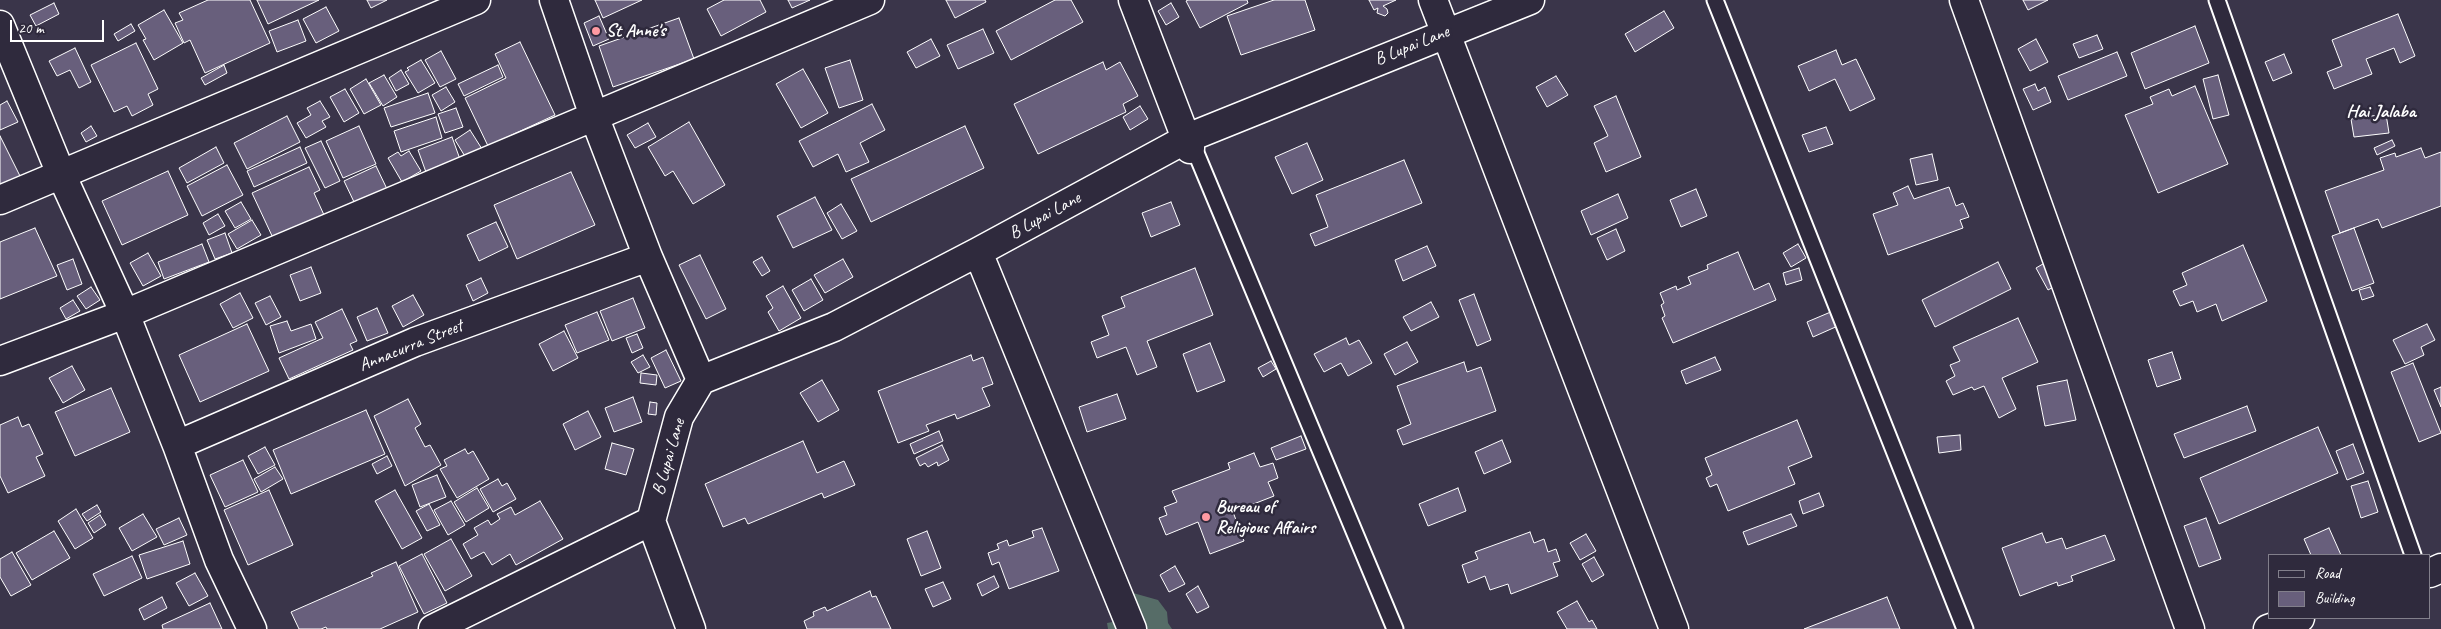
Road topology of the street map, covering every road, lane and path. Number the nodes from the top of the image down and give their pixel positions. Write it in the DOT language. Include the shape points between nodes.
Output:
graph roads {
  1 [pos="476,0"];
  2 [pos="554,0"];
  3 [pos="870,0"];
  4 [pos="1132,0"];
  5 [pos="1432,0"];
  6 [pos="1530,0"];
  7 [pos="1715,0"];
  8 [pos="1964,0"];
  9 [pos="2217,0"];
  10 [pos="0,25"];
  11 [pos="1446,32"];
  12 [pos="594,116"];
  13 [pos="1190,137"];
  14 [pos="61,174"];
  15 [pos="0,200"];
  16 [pos="978,252"];
  17 [pos="648,257"];
  18 [pos="125,314"];
  19 [pos="0,361"];
  20 [pos="701,380"];
  21 [pos="177,444"];
  22 [pos="651,521"];
  23 [pos="2413,554"];
  24 [pos="2297,619"];
  25 [pos="252,629"];
  26 [pos="433,629"];
  27 [pos="691,629"];
  28 [pos="1132,629"];
  29 [pos="1395,629"];
  30 [pos="1674,629"];
  31 [pos="1965,629"];
  32 [pos="2190,629"];
  33 [pos="2268,629"];
  1 -- 14 [label="street"];
  2 -- 12 [label="street"];
  3 -- 12 [label="street"];
  4 -- 13 [label="street" via="1190,148"];
  5 -- 11 [label="street"];
  6 -- 11 [label="street, B Lupai Lane"];
  7 -- 31 [label="lane"];
  8 -- 32 [label="street"];
  9 -- 23 [label="lane"];
  10 -- 14 [label="street"];
  11 -- 13 [label="street, B Lupai Lane"];
  11 -- 30 [label="street"];
  12 -- 17 [label="street"];
  12 -- 18 [label="street"];
  13 -- 16 [label="street, B Lupai Lane"];
  13 -- 29 [label="lane"];
  14 -- 15 [label="street"];
  14 -- 18 [label="street"];
  16 -- 20 [label="street, B Lupai Lane" via="834,327"];
  16 -- 28 [label="street"];
  17 -- 20 [label="street"];
  17 -- 21 [label="street, Annacurra Street" via="415,342"];
  18 -- 19 [label="street"];
  18 -- 21 [label="street"];
  20 -- 22 [label="street, B Lupai Lane" via="679,417"];
  21 -- 25 [label="street" via="219,560"];
  22 -- 26 [label="street"];
  22 -- 27 [label="street"];
  24 -- 33 [label="street"];
}
